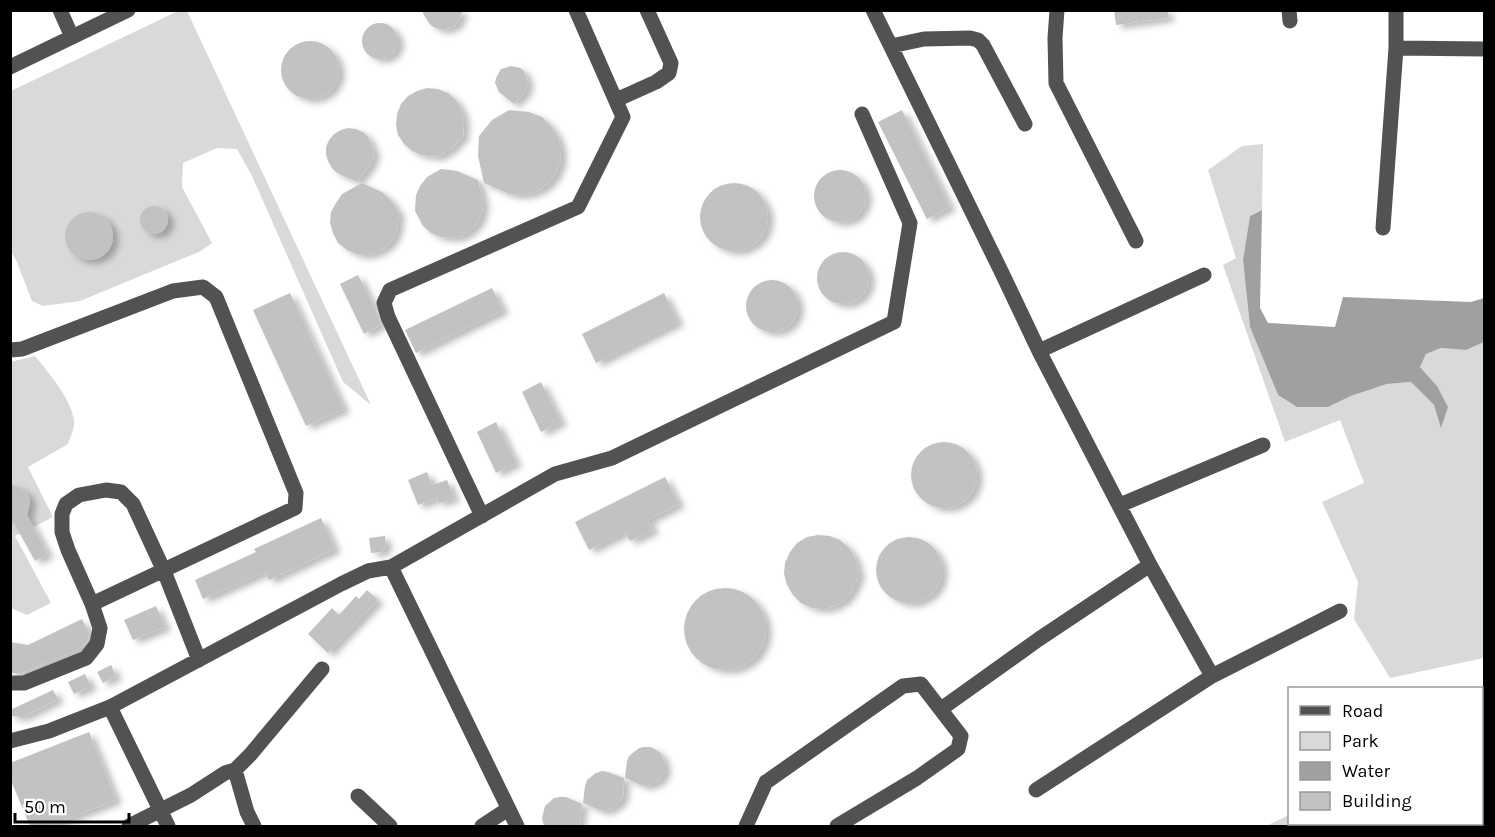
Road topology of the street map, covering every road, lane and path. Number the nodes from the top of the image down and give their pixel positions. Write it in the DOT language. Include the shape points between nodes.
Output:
graph roads {
  1 [pos="60,10"];
  2 [pos="128,10"];
  3 [pos="576,10"];
  4 [pos="647,10"];
  5 [pos="873,10"];
  6 [pos="1057,10"];
  7 [pos="1396,10"];
  8 [pos="72,38"];
  9 [pos="891,46"];
  10 [pos="1395,48"];
  11 [pos="1485,49"];
  12 [pos="10,67"];
  13 [pos="616,100"];
  14 [pos="862,114"];
  15 [pos="1025,124"];
  16 [pos="1383,228"];
  17 [pos="1136,241"];
  18 [pos="1204,275"];
  19 [pos="10,350"];
  20 [pos="1039,351"];
  21 [pos="1263,445"];
  22 [pos="1120,505"];
  23 [pos="482,516"];
  24 [pos="1150,565"];
  25 [pos="391,567"];
  26 [pos="164,571"];
  27 [pos="92,604"];
  28 [pos="1340,610"];
  29 [pos="199,660"];
  30 [pos="322,669"];
  31 [pos="1212,676"];
  32 [pos="10,683"];
  33 [pos="110,707"];
  34 [pos="942,709"];
  35 [pos="10,741"];
  36 [pos="236,770"];
  37 [pos="1036,790"];
  38 [pos="358,796"];
  39 [pos="508,809"];
  40 [pos="160,811"];
  41 [pos="129,826"];
  42 [pos="168,826"];
  43 [pos="254,826"];
  44 [pos="390,826"];
  45 [pos="482,826"];
  46 [pos="517,826"];
  47 [pos="746,826"];
  48 [pos="837,826"];
  1 -- 8 [label="street"];
  2 -- 8 [label="street"];
  3 -- 13 [label="street"];
  4 -- 13 [label="street" via="671,63 669,74"];
  5 -- 9 [label="street"];
  6 -- 17 [label="street" via="1056,83"];
  7 -- 10 [label="street"];
  8 -- 12 [label="street"];
  9 -- 15 [label="street" via="924,39 978,40"];
  9 -- 20 [label="street"];
  10 -- 11 [label="street"];
  10 -- 16 [label="street"];
  13 -- 23 [label="street" via="623,117 578,207 390,290 384,303"];
  14 -- 23 [label="street" via="910,223 894,322 612,458 555,474"];
  18 -- 20 [label="street"];
  19 -- 26 [label="street" via="22,349 173,291 203,287 216,297 296,493 296,508"];
  20 -- 22 [label="street"];
  21 -- 22 [label="street"];
  22 -- 24 [label="street"];
  23 -- 25 [label="street"];
  24 -- 31 [label="street"];
  24 -- 34 [label="street"];
  25 -- 29 [label="street" via="368,571"];
  25 -- 39 [label="street"];
  26 -- 27 [label="street"];
  26 -- 27 [label="street" via="133,504 121,492 106,490 79,495 66,504 62,532"];
  26 -- 29 [label="street"];
  27 -- 32 [label="street" via="100,628 97,644 86,658 24,683"];
  28 -- 31 [label="street"];
  29 -- 33 [label="street"];
  30 -- 36 [label="street"];
  31 -- 37 [label="street"];
  33 -- 35 [label="street"];
  33 -- 40 [label="street"];
  34 -- 47 [label="street" via="921,684 903,686 766,782"];
  34 -- 48 [label="street" via="961,736 958,749"];
  36 -- 40 [label="street"];
  36 -- 43 [label="street"];
  38 -- 44 [label="street"];
  39 -- 45 [label="street"];
  39 -- 46 [label="street"];
  40 -- 41 [label="street"];
  40 -- 42 [label="street"];
}
